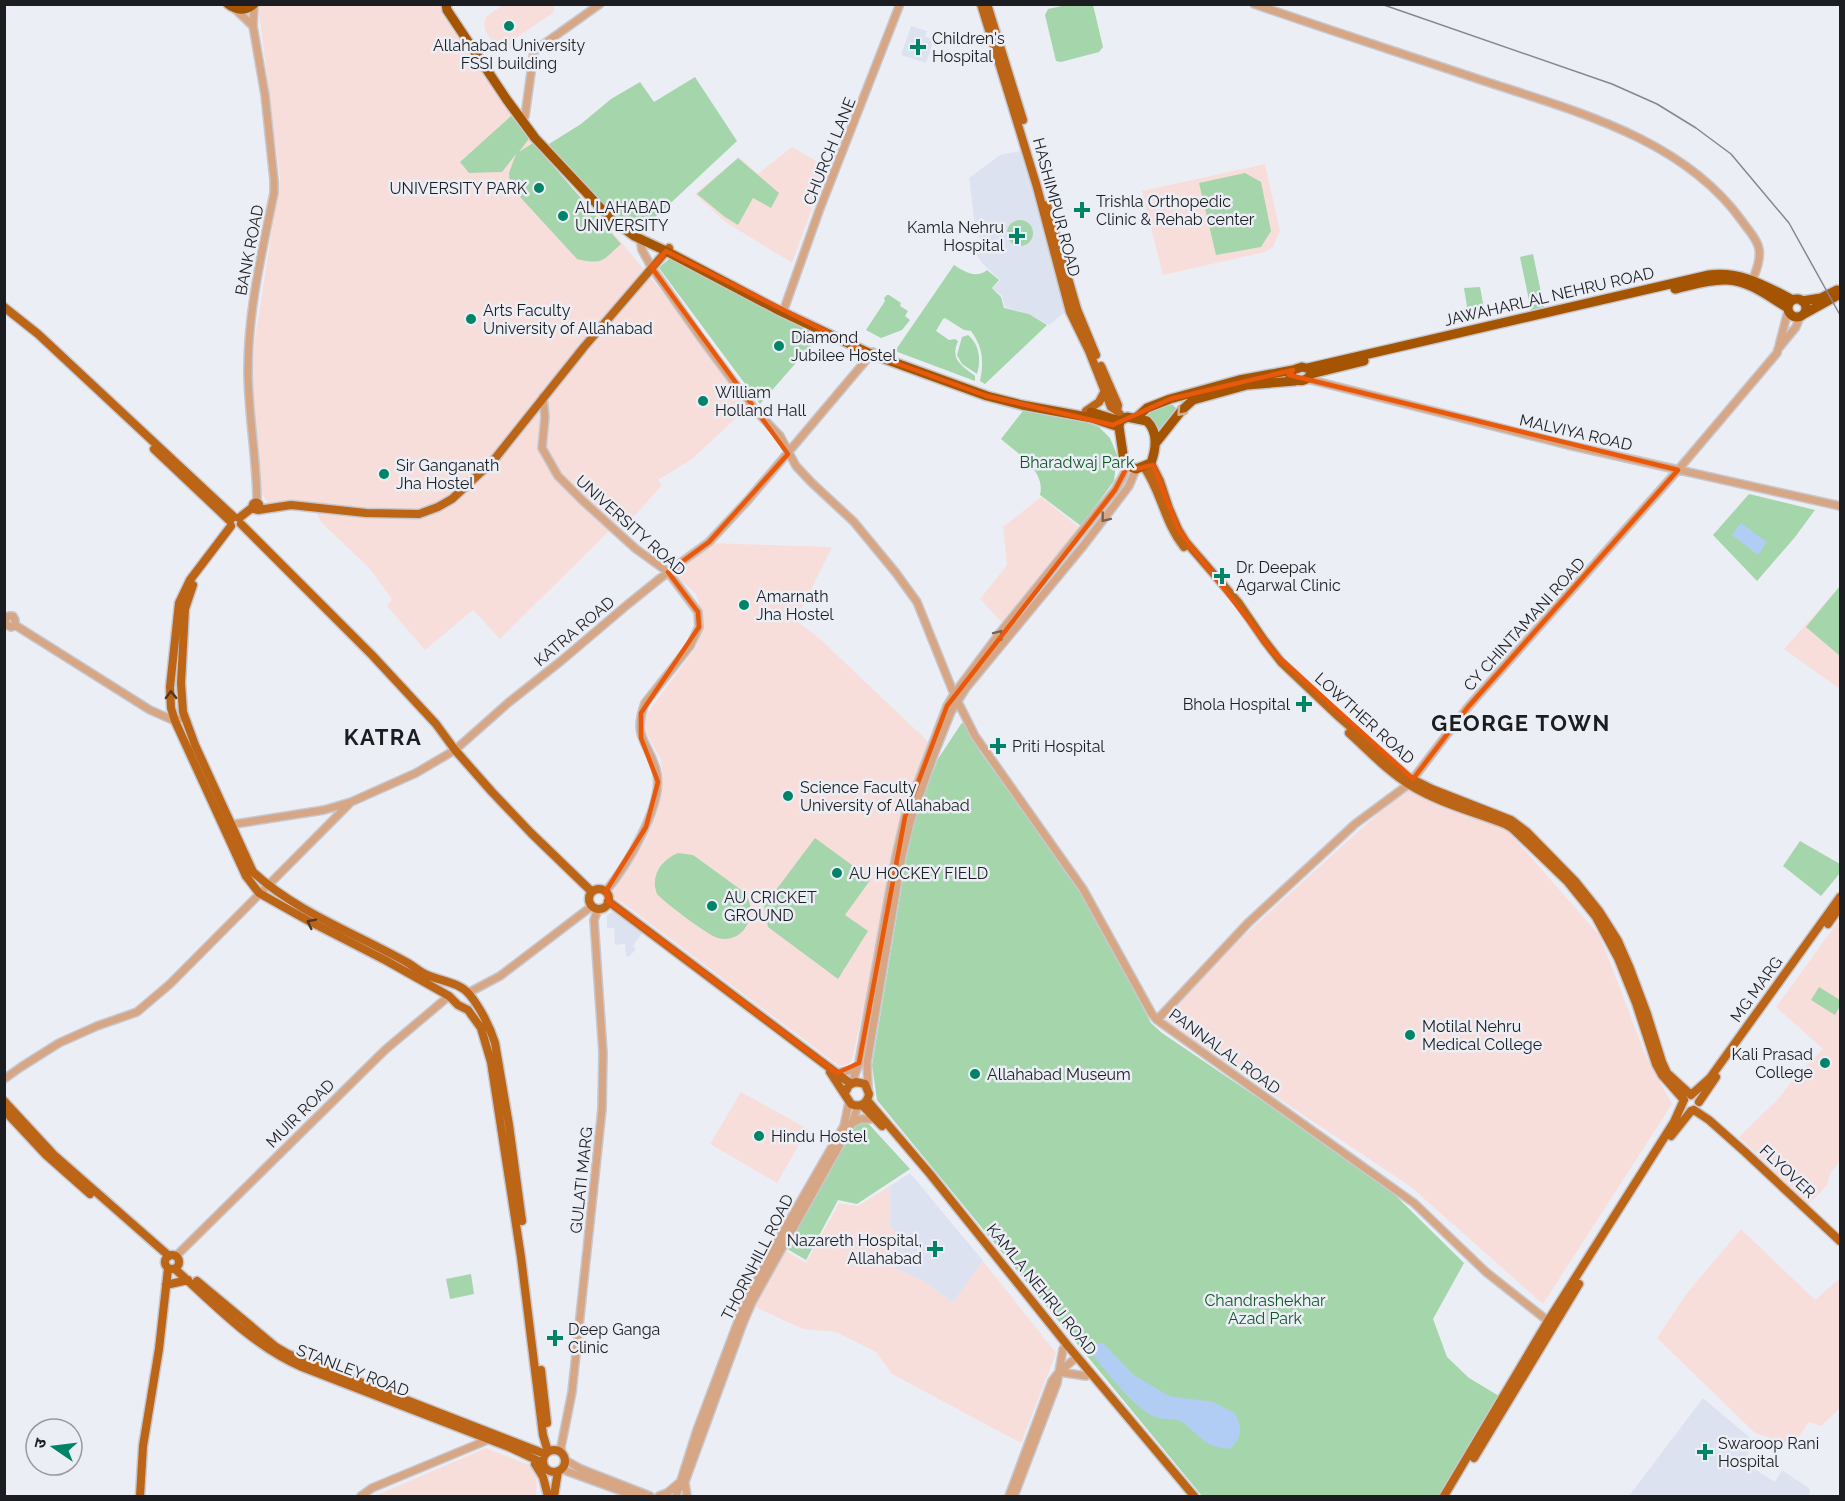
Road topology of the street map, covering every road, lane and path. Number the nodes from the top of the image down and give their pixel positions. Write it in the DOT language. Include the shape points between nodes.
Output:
graph roads {
  1 [pos="254,4"];
  2 [pos="447,4"];
  3 [pos="600,4"];
  4 [pos="900,4"];
  5 [pos="982,4"];
  6 [pos="987,4"];
  7 [pos="1254,4"];
  8 [pos="232,7"];
  9 [pos="253,26"];
  10 [pos="523,118"];
  11 [pos="1023,131"];
  12 [pos="640,239"];
  13 [pos="667,250"];
  14 [pos="652,268"];
  15 [pos="1751,283"];
  16 [pos="1840,288"];
  17 [pos="1840,294"];
  18 [pos="1793,305"];
  19 [pos="4,307"];
  20 [pos="784,310"];
  21 [pos="4,313"];
  22 [pos="1802,316"];
  23 [pos="1778,349"];
  24 [pos="873,352"];
  25 [pos="1293,370"];
  26 [pos="1309,374"];
  27 [pos="1295,381"];
  28 [pos="1105,391"];
  29 [pos="543,397"];
  30 [pos="1086,411"];
  31 [pos="1117,411"];
  32 [pos="1136,418"];
  33 [pos="1121,422"];
  34 [pos="1155,444"];
  35 [pos="788,454"];
  36 [pos="1126,465"];
  37 [pos="1144,466"];
  38 [pos="1678,470"];
  39 [pos="1840,506"];
  40 [pos="257,507"];
  41 [pos="236,523"];
  42 [pos="668,572"];
  43 [pos="6,616"];
  44 [pos="956,698"];
  45 [pos="184,717"];
  46 [pos="175,721"];
  47 [pos="455,750"];
  48 [pos="1411,782"];
  49 [pos="351,802"];
  50 [pos="227,825"];
  51 [pos="267,885"];
  52 [pos="591,891"];
  53 [pos="606,891"];
  54 [pos="259,893"];
  55 [pos="1840,897"];
  56 [pos="608,901"];
  57 [pos="595,907"];
  58 [pos="1840,908"];
  59 [pos="453,984"];
  60 [pos="469,994"];
  61 [pos="447,995"];
  62 [pos="463,1007"];
  63 [pos="1158,1020"];
  64 [pos="860,1063"];
  65 [pos="824,1064"];
  66 [pos="837,1073"];
  67 [pos="4,1079"];
  68 [pos="852,1083"];
  69 [pos="868,1088"];
  70 [pos="847,1098"];
  71 [pos="1686,1099"];
  72 [pos="4,1101"];
  73 [pos="862,1104"];
  74 [pos="1696,1107"];
  75 [pos="4,1110"];
  76 [pos="876,1119"];
  77 [pos="852,1123"];
  78 [pos="1840,1241"];
  79 [pos="172,1262"];
  80 [pos="188,1280"];
  81 [pos="166,1286"];
  82 [pos="1548,1321"];
  83 [pos="1063,1349"];
  84 [pos="1075,1359"];
  85 [pos="1059,1372"];
  86 [pos="1086,1376"];
  87 [pos="490,1439"];
  88 [pos="548,1452"];
  89 [pos="527,1455"];
  90 [pos="562,1464"];
  91 [pos="545,1467"];
  92 [pos="683,1482"];
  93 [pos="548,1496"];
  94 [pos="140,1497"];
  95 [pos="361,1497"];
  96 [pos="554,1497"];
  97 [pos="635,1497"];
  98 [pos="651,1497"];
  99 [pos="659,1497"];
  100 [pos="678,1497"];
  101 [pos="687,1497"];
  102 [pos="1009,1497"];
  103 [pos="1014,1497"];
  104 [pos="1188,1497"];
  105 [pos="1194,1497"];
  106 [pos="1443,1497"];
  107 [pos="1450,1497"];
  1 -- 8 [label="highway" via="245,9"];
  1 -- 9 [label="street, BANK ROAD"];
  2 -- 10 [label="highway" via="447,10"];
  3 -- 10 [label="street" via="534,51"];
  4 -- 20 [label="street, CHURCH LANE"];
  5 -- 11 [label="main road, HASHIMPUR ROAD"];
  6 -- 11 [label="main road"];
  7 -- 15 [label="street" via="1622,130 1672,157 1728,204 1754,238 1759,254"];
  8 -- 9 [label="street"];
  9 -- 40 [label="street, BANK ROAD" via="274,180 249,342"];
  10 -- 12 [label="highway" via="535,138 610,218"];
  10 -- 13 [label="highway" via="621,223"];
  11 -- 28 [label="main road, HASHIMPUR ROAD" via="1070,312"];
  11 -- 31 [label="main road" via="1077,309 1118,405"];
  12 -- 13 [label="highway"];
  12 -- 14 [label="street, PANNALAL ROAD"];
  13 -- 14 [label="main road"];
  13 -- 20 [label="highway"];
  14 -- 29 [label="main road"];
  14 -- 35 [label="street, PANNALAL ROAD" via="720,364 780,436"];
  15 -- 18 [label="highway, JAWAHARLAL NEHRU ROAD"];
  15 -- 26 [label="highway, JAWAHARLAL NEHRU ROAD" via="1741,276 1724,274 1694,278"];
  16 -- 18 [label="highway"];
  17 -- 22 [label="highway"];
  18 -- 22 [label="highway, JAWAHARLAL NEHRU ROAD" via="1794,317"];
  18 -- 22 [label="highway" via="1806,306"];
  18 -- 23 [label="street"];
  19 -- 41 [label="main road" via="38,334"];
  20 -- 24 [label="highway"];
  21 -- 41 [label="main road" via="48,347"];
  22 -- 23 [label="street, CY CHINTAMANI ROAD"];
  23 -- 38 [label="street, CY CHINTAMANI ROAD"];
  24 -- 30 [label="highway" via="973,388"];
  24 -- 33 [label="highway" via="987,396"];
  24 -- 35 [label="street, KATRA ROAD"];
  25 -- 26 [label="highway, JAWAHARLAL NEHRU ROAD" via="1302,367"];
  25 -- 27 [label="highway" via="1290,376"];
  25 -- 32 [label="highway, JAWAHARLAL NEHRU ROAD" via="1170,399 1147,408"];
  26 -- 27 [label="highway, JAWAHARLAL NEHRU ROAD"];
  26 -- 38 [label="street, MALVIYA ROAD" via="1456,418"];
  27 -- 34 [label="highway, JAWAHARLAL NEHRU ROAD, one-way" via="1247,385 1193,400"];
  28 -- 30 [label="main road" via="1099,402"];
  28 -- 31 [label="main road, HASHIMPUR ROAD" via="1111,408"];
  29 -- 40 [label="main road" via="493,461 438,507 419,514 291,505"];
  29 -- 42 [label="street, UNIVERSITY ROAD" via="542,448 558,476 636,549"];
  30 -- 33 [label="highway"];
  31 -- 33 [label="main road"];
  32 -- 33 [label="highway" via="1127,417"];
  32 -- 34 [label="highway" via="1151,424"];
  33 -- 36 [label="highway"];
  34 -- 37 [label="highway"];
  35 -- 42 [label="street, KATRA ROAD" via="709,542"];
  35 -- 44 [label="street, PANNALAL ROAD" via="854,522 917,602"];
  36 -- 37 [label="highway"];
  44 -- 36 [label="street, one-way" via="999,634 1115,490"];
  37 -- 44 [label="street, one-way"];
  37 -- 48 [label="main road, LOWTHER ROAD" via="1160,481 1178,529 1281,662"];
  38 -- 39 [label="street, MALVIYA ROAD"];
  38 -- 48 [label="street, CY CHINTAMANI ROAD" via="1468,707"];
  40 -- 41 [label="main road"];
  41 -- 45 [label="main road" via="192,587 185,609 181,683"];
  46 -- 41 [label="main road, one-way" via="170,687 179,603 190,580"];
  41 -- 47 [label="main road" via="372,655"];
  42 -- 47 [label="street, KATRA ROAD"];
  42 -- 53 [label="street, UNIVERSITY ROAD" via="698,612 699,627 641,713 641,738 657,771 658,782 646,827"];
  43 -- 46 [label="street" via="6,626 15,625 150,710"];
  44 -- 63 [label="street, PANNALAL ROAD" via="981,746 1083,890"];
  44 -- 64 [label="street" via="947,706 905,817"];
  44 -- 69 [label="street" via="911,819 902,856 867,1063"];
  45 -- 46 [label="street"];
  45 -- 50 [label="main road"];
  46 -- 50 [label="main road"];
  47 -- 49 [label="street, KATRA ROAD" via="416,773"];
  47 -- 52 [label="main road"];
  48 -- 63 [label="street, CY CHINTAMANI ROAD" via="1355,824 1248,923"];
  48 -- 71 [label="main road, LOWTHER ROAD" via="1430,795 1512,828 1567,881 1609,940 1662,1076"];
  49 -- 50 [label="street, KATRA ROAD"];
  49 -- 51 [label="street"];
  50 -- 51 [label="main road" via="253,872"];
  50 -- 54 [label="main road" via="246,876"];
  51 -- 54 [label="street"];
  51 -- 59 [label="main road" via="424,974"];
  52 -- 53 [label="main road"];
  52 -- 57 [label="main road" via="588,899"];
  53 -- 56 [label="main road"];
  61 -- 54 [label="main road, one-way"];
  54 -- 67 [label="street" via="138,1012 59,1043"];
  55 -- 71 [label="main road, MG MARG" via="1710,1078"];
  56 -- 57 [label="main road" via="604,907"];
  56 -- 65 [label="main road"];
  57 -- 60 [label="street"];
  57 -- 90 [label="street, GULATI MARG" via="602,1109"];
  58 -- 74 [label="main road"];
  59 -- 60 [label="main road"];
  59 -- 61 [label="main road" via="448,984"];
  60 -- 62 [label="main road" via="468,1006"];
  60 -- 88 [label="main road" via="495,1043 509,1125"];
  61 -- 62 [label="main road"];
  61 -- 79 [label="street, MUIR ROAD" via="385,1050"];
  62 -- 88 [label="main road" via="481,1028 491,1062"];
  63 -- 82 [label="street, PANNALAL ROAD" via="1414,1203 1486,1272"];
  64 -- 66 [label="street" via="853,1070"];
  64 -- 68 [label="street"];
  65 -- 66 [label="main road"];
  65 -- 70 [label="main road"];
  66 -- 68 [label="main road"];
  68 -- 69 [label="main road" via="860,1082"];
  68 -- 70 [label="main road" via="847,1088"];
  69 -- 73 [label="main road" via="869,1094"];
  70 -- 73 [label="main road"];
  70 -- 92 [label="street, THORNHILL ROAD" via="844,1126 745,1303 697,1430"];
  71 -- 74 [label="main road" via="1685,1108"];
  71 -- 74 [label="main road" via="1697,1097"];
  71 -- 82 [label="main road, MG MARG"];
  72 -- 79 [label="main road, STANLEY ROAD" via="54,1155"];
  73 -- 76 [label="main road, KAMLA NEHRU ROAD"];
  73 -- 77 [label="street, THORNHILL ROAD"];
  73 -- 84 [label="main road, KAMLA NEHRU ROAD" via="930,1174"];
  74 -- 78 [label="main road, FLYOVER"];
  74 -- 107 [label="main road" via="1640,1182"];
  75 -- 79 [label="main road, STANLEY ROAD" via="57,1166"];
  76 -- 77 [label="street"];
  76 -- 83 [label="main road, KAMLA NEHRU ROAD"];
  77 -- 92 [label="street, THORNHILL ROAD" via="752,1302"];
  79 -- 80 [label="main road, STANLEY ROAD"];
  79 -- 81 [label="main road"];
  79 -- 88 [label="main road, STANLEY ROAD" via="281,1350"];
  80 -- 81 [label="main road"];
  80 -- 87 [label="main road, STANLEY ROAD" via="283,1358"];
  81 -- 94 [label="main road" via="143,1446"];
  82 -- 106 [label="main road, MG MARG"];
  83 -- 84 [label="main road, KAMLA NEHRU ROAD"];
  83 -- 85 [label="street"];
  84 -- 85 [label="street"];
  84 -- 86 [label="main road, KAMLA NEHRU ROAD"];
  84 -- 105 [label="main road, KAMLA NEHRU ROAD"];
  85 -- 86 [label="street"];
  85 -- 102 [label="street" via="1052,1381"];
  85 -- 103 [label="street"];
  86 -- 104 [label="main road, KAMLA NEHRU ROAD"];
  87 -- 89 [label="main road, STANLEY ROAD"];
  87 -- 95 [label="street" via="372,1488"];
  88 -- 90 [label="main road, STANLEY ROAD"];
  88 -- 91 [label="main road"];
  89 -- 91 [label="main road, STANLEY ROAD"];
  89 -- 93 [label="main road" via="541,1473"];
  90 -- 91 [label="main road"];
  90 -- 96 [label="main road"];
  90 -- 97 [label="street"];
  90 -- 98 [label="street"];
  91 -- 93 [label="main road"];
  92 -- 99 [label="street"];
  92 -- 100 [label="street, THORNHILL ROAD"];
  92 -- 101 [label="street"];
}
